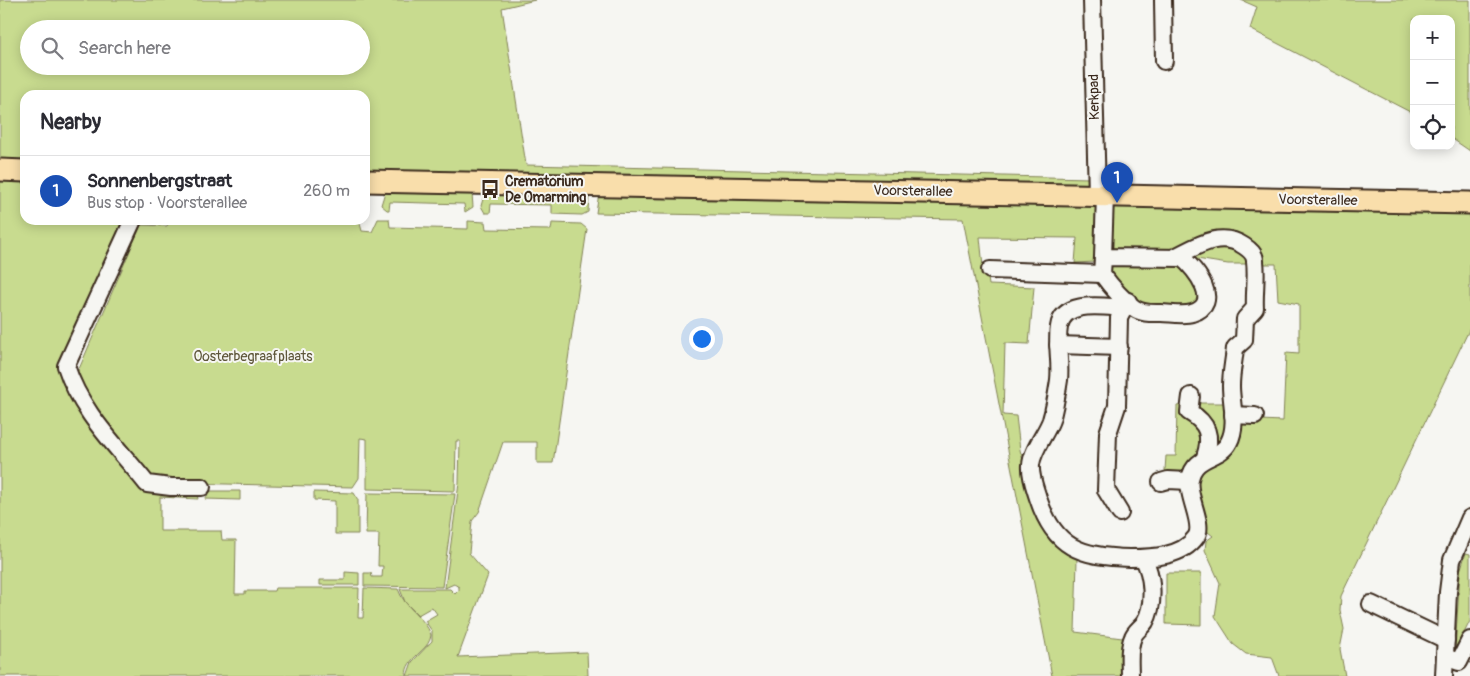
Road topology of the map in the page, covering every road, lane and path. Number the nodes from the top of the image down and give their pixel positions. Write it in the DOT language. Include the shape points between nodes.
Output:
graph roads {
  1 [pos="1092,0"];
  2 [pos="1163,0"];
  3 [pos="1164,61"];
  4 [pos="0,170"];
  5 [pos="20,171"];
  6 [pos="370,181"];
  7 [pos="1101,195"];
  8 [pos="1467,204"];
  9 [pos="131,225"];
  10 [pos="1103,257"];
  11 [pos="1175,257"];
  12 [pos="990,270"];
  13 [pos="1103,276"];
  14 [pos="1126,305"];
  15 [pos="1101,306"];
  16 [pos="1058,345"];
  17 [pos="1118,347"];
  18 [pos="1191,396"];
  19 [pos="1233,415"];
  20 [pos="1255,416"];
  21 [pos="1205,457"];
  22 [pos="1189,481"];
  23 [pos="1161,482"];
  24 [pos="202,487"];
  25 [pos="1120,513"];
  26 [pos="1470,518"];
  27 [pos="1465,543"];
  28 [pos="1144,558"];
  29 [pos="1371,604"];
  30 [pos="1446,640"];
  31 [pos="1470,640"];
  32 [pos="1458,662"];
  33 [pos="1130,676"];
  34 [pos="1444,676"];
  1 -- 7 [label="street, Kerkpad"];
  2 -- 3 [label="street"];
  4 -- 5 [label="main road"];
  6 -- 7 [label="main road, Voorsterallee"];
  7 -- 8 [label="main road, Voorsterallee"];
  7 -- 10 [label="street, Kerkpad"];
  9 -- 24 [label="street" via="66,366 73,388 96,424 147,484"];
  10 -- 11 [label="street"];
  10 -- 13 [label="street, Kerkpad"];
  11 -- 14 [label="street" via="1188,263 1204,283 1207,294 1198,310 1191,313 1144,312"];
  11 -- 19 [label="street" via="1219,238 1242,244 1255,259 1255,308 1244,319 1244,340 1235,348 1231,385"];
  12 -- 13 [label="street"];
  13 -- 14 [label="street"];
  13 -- 15 [label="street, Kerkpad"];
  14 -- 15 [label="street"];
  14 -- 17 [label="street" via="1119,318"];
  15 -- 16 [label="street" via="1073,308 1066,313 1058,325"];
  16 -- 17 [label="street"];
  16 -- 28 [label="street" via="1060,372 1055,403 1031,464 1043,513 1058,537 1078,551 1102,558"];
  17 -- 25 [label="street" via="1117,406 1108,433 1106,490"];
  18 -- 21 [label="street" via="1188,412 1205,424 1210,436"];
  19 -- 20 [label="street"];
  19 -- 21 [label="street" via="1229,442 1218,453"];
  21 -- 22 [label="street" via="1196,465"];
  22 -- 23 [label="street"];
  22 -- 28 [label="street" via="1199,524 1196,537 1183,548"];
  26 -- 27 [label="street"];
  27 -- 30 [label="street" via="1452,560"];
  28 -- 33 [label="street" via="1151,578 1150,612 1133,637"];
  29 -- 30 [label="street"];
  30 -- 32 [label="street"];
  31 -- 32 [label="street"];
  32 -- 34 [label="street"];
}
